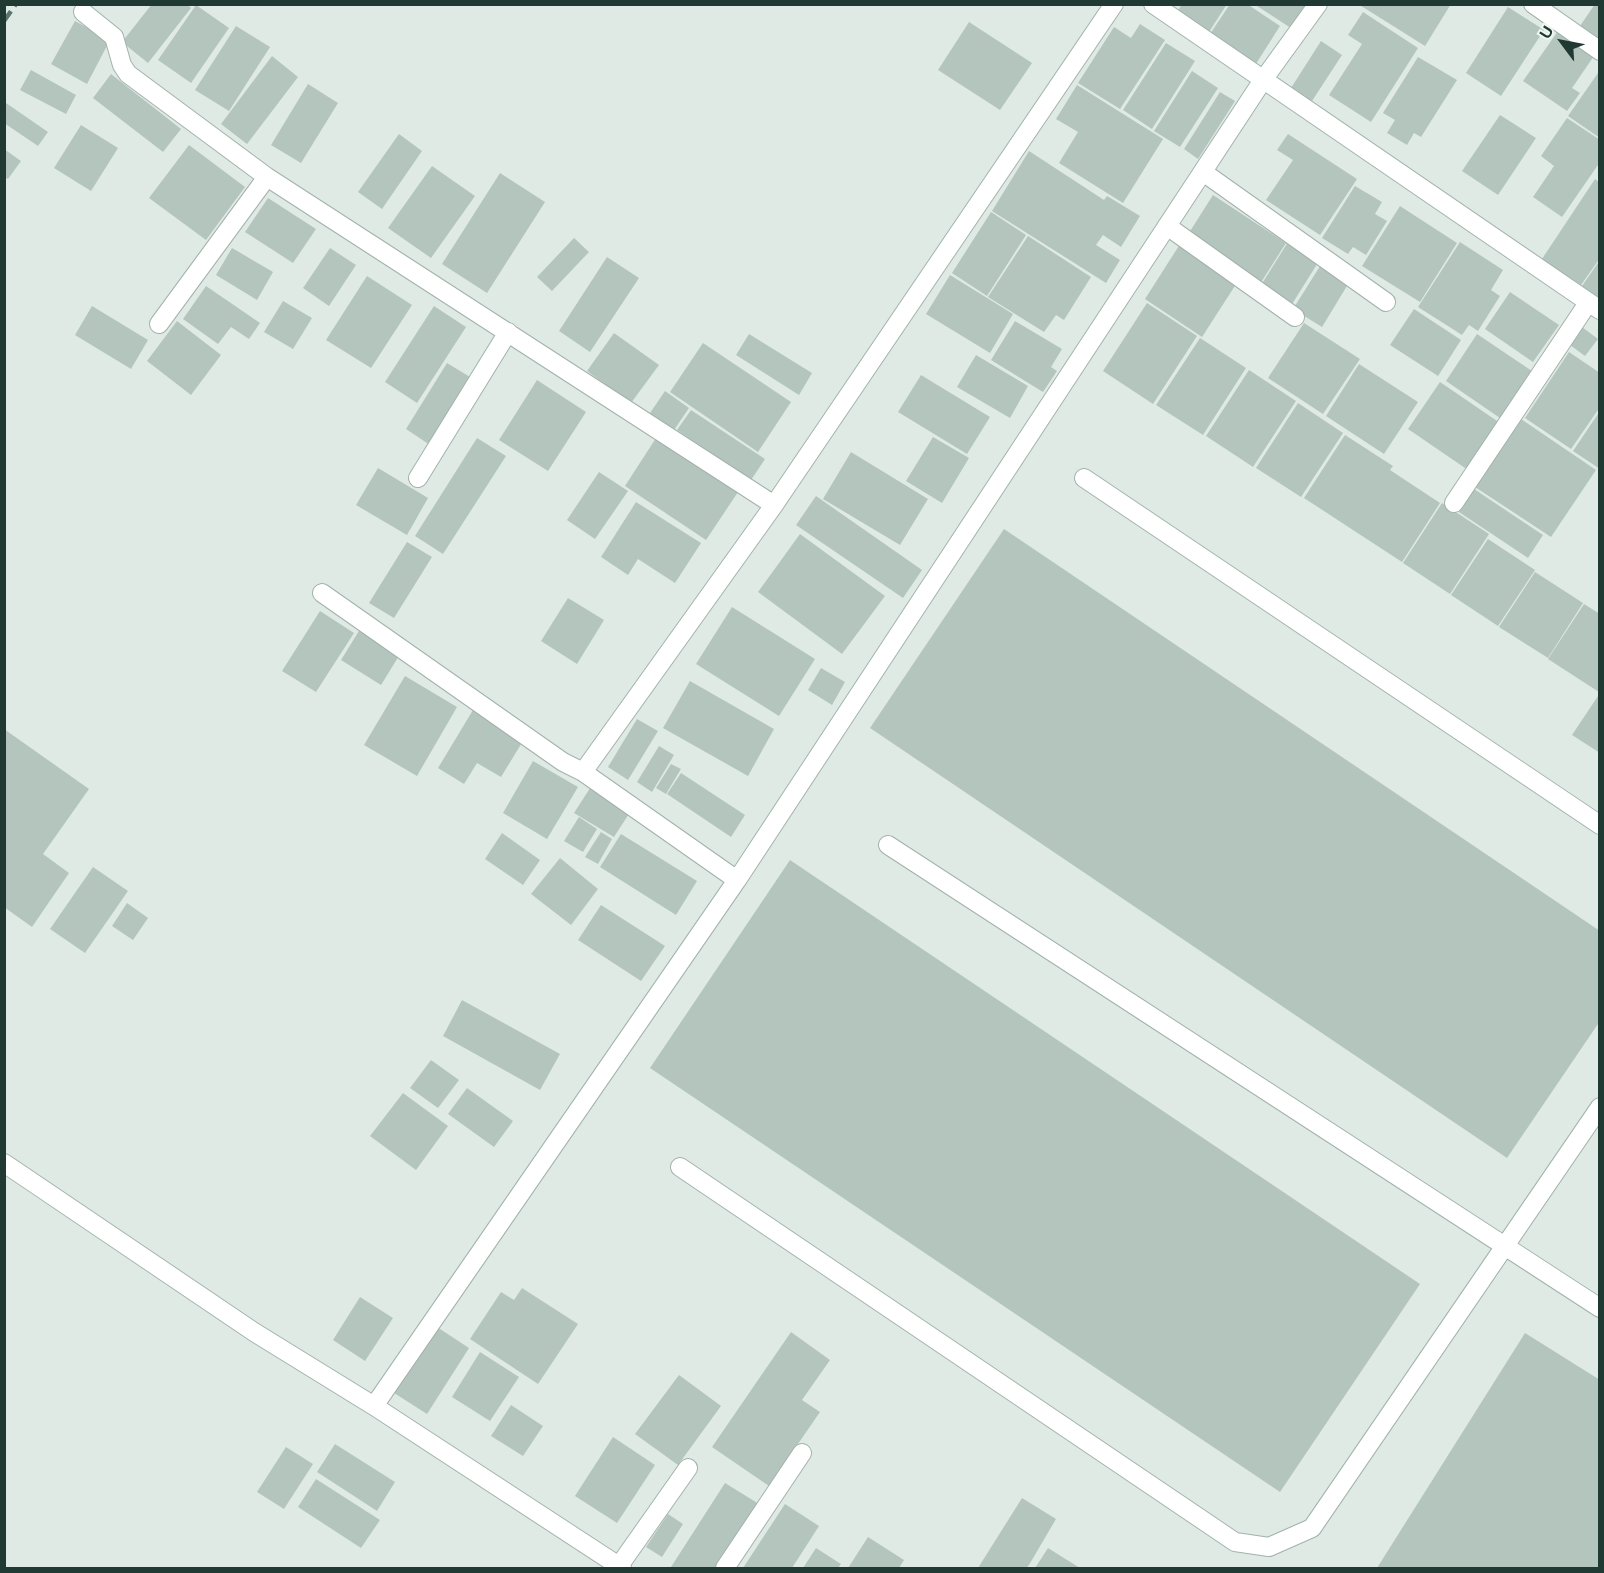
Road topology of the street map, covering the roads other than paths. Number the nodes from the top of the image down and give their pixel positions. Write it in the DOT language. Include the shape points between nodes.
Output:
graph roads {
  1 [pos="1114,4"];
  2 [pos="1153,4"];
  3 [pos="1318,4"];
  4 [pos="1533,4"];
  5 [pos="83,12"];
  6 [pos="1599,51"];
  7 [pos="1263,80"];
  8 [pos="1203,172"];
  9 [pos="267,177"];
  10 [pos="1167,226"];
  11 [pos="1386,302"];
  12 [pos="1594,306"];
  13 [pos="1295,317"];
  14 [pos="159,324"];
  15 [pos="508,332"];
  16 [pos="418,478"];
  17 [pos="1084,478"];
  18 [pos="1454,503"];
  19 [pos="774,505"];
  20 [pos="322,593"];
  21 [pos="583,772"];
  22 [pos="1599,825"];
  23 [pos="888,845"];
  24 [pos="737,880"];
  25 [pos="1599,1107"];
  26 [pos="4,1163"];
  27 [pos="680,1167"];
  28 [pos="1505,1246"];
  29 [pos="1599,1308"];
  30 [pos="374,1406"];
  31 [pos="802,1453"];
  32 [pos="688,1468"];
  33 [pos="621,1567"];
  34 [pos="725,1569"];
  1 -- 19 [label="street"];
  2 -- 7 [label="street"];
  3 -- 7 [label="street"];
  4 -- 6 [label="street"];
  5 -- 9 [label="street" via="114,37 128,74"];
  7 -- 8 [label="street"];
  7 -- 12 [label="street"];
  8 -- 10 [label="street"];
  8 -- 11 [label="street"];
  9 -- 14 [label="street"];
  9 -- 15 [label="street"];
  10 -- 13 [label="street"];
  10 -- 24 [label="street"];
  12 -- 18 [label="street"];
  15 -- 16 [label="street"];
  15 -- 19 [label="street"];
  17 -- 22 [label="street"];
  19 -- 21 [label="street"];
  20 -- 21 [label="street" via="563,762"];
  21 -- 24 [label="street"];
  23 -- 28 [label="street"];
  24 -- 30 [label="street"];
  25 -- 28 [label="street"];
  26 -- 30 [label="street" via="254,1332"];
  27 -- 28 [label="street" via="1235,1542 1269,1547 1312,1528"];
  28 -- 29 [label="street"];
  30 -- 33 [label="street"];
  31 -- 34 [label="street"];
  32 -- 33 [label="street"];
}
